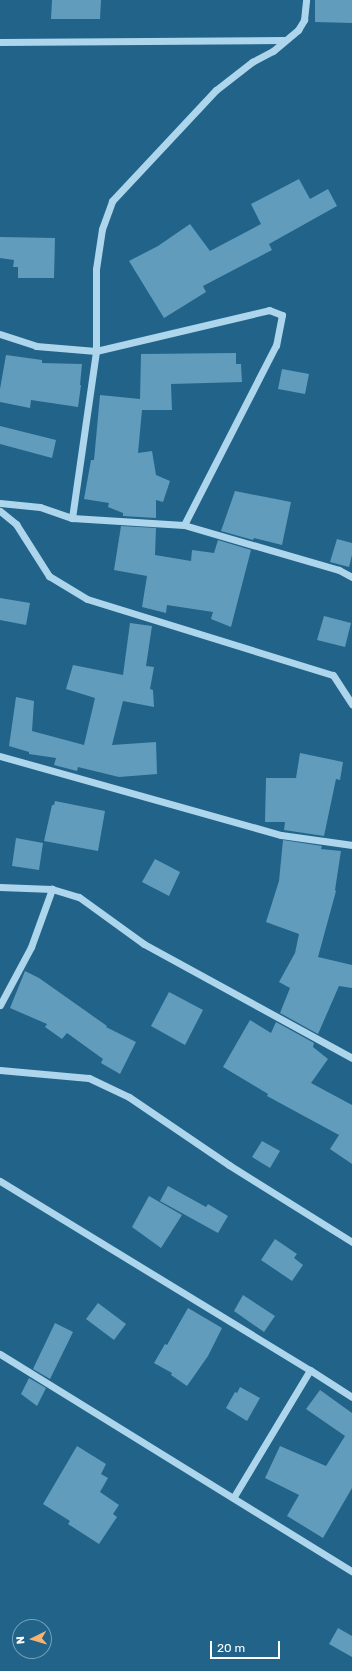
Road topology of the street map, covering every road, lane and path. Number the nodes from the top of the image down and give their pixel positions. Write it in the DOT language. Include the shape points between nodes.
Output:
graph roads {
  1 [pos="306,0"];
  2 [pos="284,40"];
  3 [pos="0,42"];
  4 [pos="0,334"];
  5 [pos="96,351"];
  6 [pos="0,503"];
  7 [pos="0,511"];
  8 [pos="72,518"];
  9 [pos="184,525"];
  10 [pos="352,577"];
  11 [pos="352,704"];
  12 [pos="0,756"];
  13 [pos="352,846"];
  14 [pos="0,887"];
  15 [pos="52,889"];
  16 [pos="0,1005"];
  17 [pos="352,1058"];
  18 [pos="0,1070"];
  19 [pos="0,1181"];
  20 [pos="352,1242"];
  21 [pos="0,1354"];
  22 [pos="310,1370"];
  23 [pos="352,1397"];
  24 [pos="233,1498"];
  25 [pos="352,1571"];
  1 -- 2 [label="street" via="304,20 298,30"];
  2 -- 3 [label="street"];
  2 -- 5 [label="street" via="273,51 252,62 216,90 112,201 102,229 96,270"];
  4 -- 5 [label="street" via="36,346"];
  5 -- 8 [label="street"];
  5 -- 9 [label="street" via="270,310 282,315 276,345"];
  6 -- 8 [label="street" via="40,507"];
  7 -- 11 [label="street" via="16,524 50,576 86,599 333,675"];
  8 -- 9 [label="street"];
  9 -- 10 [label="street" via="339,570"];
  12 -- 13 [label="street" via="281,835"];
  14 -- 15 [label="street"];
  15 -- 16 [label="street" via="31,946"];
  15 -- 17 [label="street" via="80,897 144,944"];
  18 -- 20 [label="street" via="89,1078 129,1097 229,1165"];
  19 -- 22 [label="street"];
  21 -- 24 [label="street"];
  22 -- 23 [label="street"];
  22 -- 24 [label="street"];
  24 -- 25 [label="street"];
}
